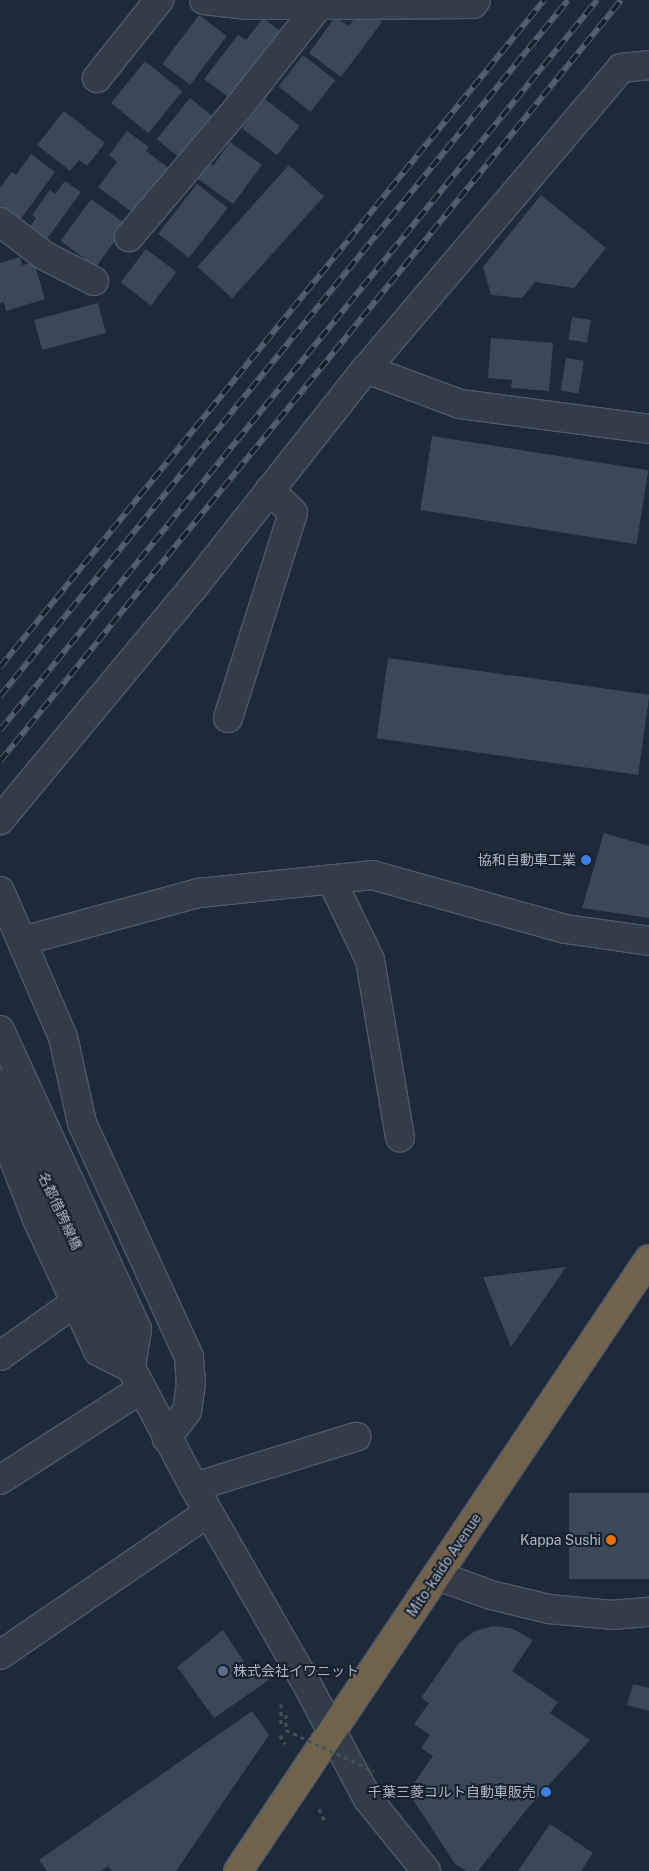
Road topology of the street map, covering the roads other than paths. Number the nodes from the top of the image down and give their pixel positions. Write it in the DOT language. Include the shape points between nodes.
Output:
graph roads {
  1 [pos="159,0"];
  2 [pos="204,0"];
  3 [pos="476,0"];
  4 [pos="319,6"];
  5 [pos="649,65"];
  6 [pos="97,78"];
  7 [pos="0,222"];
  8 [pos="129,237"];
  9 [pos="94,281"];
  10 [pos="366,369"];
  11 [pos="649,429"];
  12 [pos="270,490"];
  13 [pos="228,718"];
  14 [pos="0,820"];
  15 [pos="331,879"];
  16 [pos="0,891"];
  17 [pos="22,941"];
  18 [pos="649,941"];
  19 [pos="0,1030"];
  20 [pos="0,1084"];
  21 [pos="0,1124"];
  22 [pos="400,1137"];
  23 [pos="649,1259"];
  24 [pos="77,1301"];
  25 [pos="0,1356"];
  26 [pos="136,1378"];
  27 [pos="167,1438"];
  28 [pos="356,1438"];
  29 [pos="0,1480"];
  30 [pos="194,1488"];
  31 [pos="207,1512"];
  32 [pos="438,1576"];
  33 [pos="649,1612"];
  34 [pos="0,1655"];
  35 [pos="330,1732"];
  36 [pos="238,1871"];
  37 [pos="426,1871"];
  1 -- 6 [label="street"];
  2 -- 4 [label="street" via="248,5"];
  3 -- 4 [label="street" via="473,4"];
  4 -- 8 [label="street"];
  5 -- 10 [label="street" via="621,68"];
  7 -- 9 [label="street" via="45,256"];
  10 -- 11 [label="street" via="460,404"];
  10 -- 12 [label="street"];
  12 -- 13 [label="street" via="293,513"];
  12 -- 14 [label="street"];
  15 -- 17 [label="street" via="199,893"];
  15 -- 18 [label="street" via="372,875 566,929"];
  15 -- 22 [label="street" via="370,960"];
  16 -- 17 [label="street"];
  17 -- 27 [label="street" via="63,1037 82,1123 189,1357 191,1382 187,1411"];
  19 -- 26 [label="street" via="137,1329"];
  20 -- 26 [label="street, 名都借跨線橋"];
  21 -- 24 [label="street" via="37,1219"];
  23 -- 32 [label="highway, Mito-kaido Avenue"];
  24 -- 25 [label="street"];
  24 -- 26 [label="street" via="98,1351"];
  26 -- 27 [label="street, 名都借跨線橋"];
  26 -- 29 [label="street"];
  27 -- 30 [label="street, 名都借跨線橋"];
  28 -- 30 [label="street"];
  30 -- 31 [label="street, 名都借跨線橋"];
  31 -- 34 [label="street"];
  31 -- 35 [label="street, 名都借跨線橋" via="295,1662"];
  32 -- 33 [label="street" via="491,1595 548,1608 612,1615"];
  32 -- 35 [label="highway, Mito-kaido Avenue"];
  35 -- 36 [label="highway, Mito-kaido Avenue"];
  35 -- 37 [label="street, 名都借跨線橋" via="368,1799"];
}
